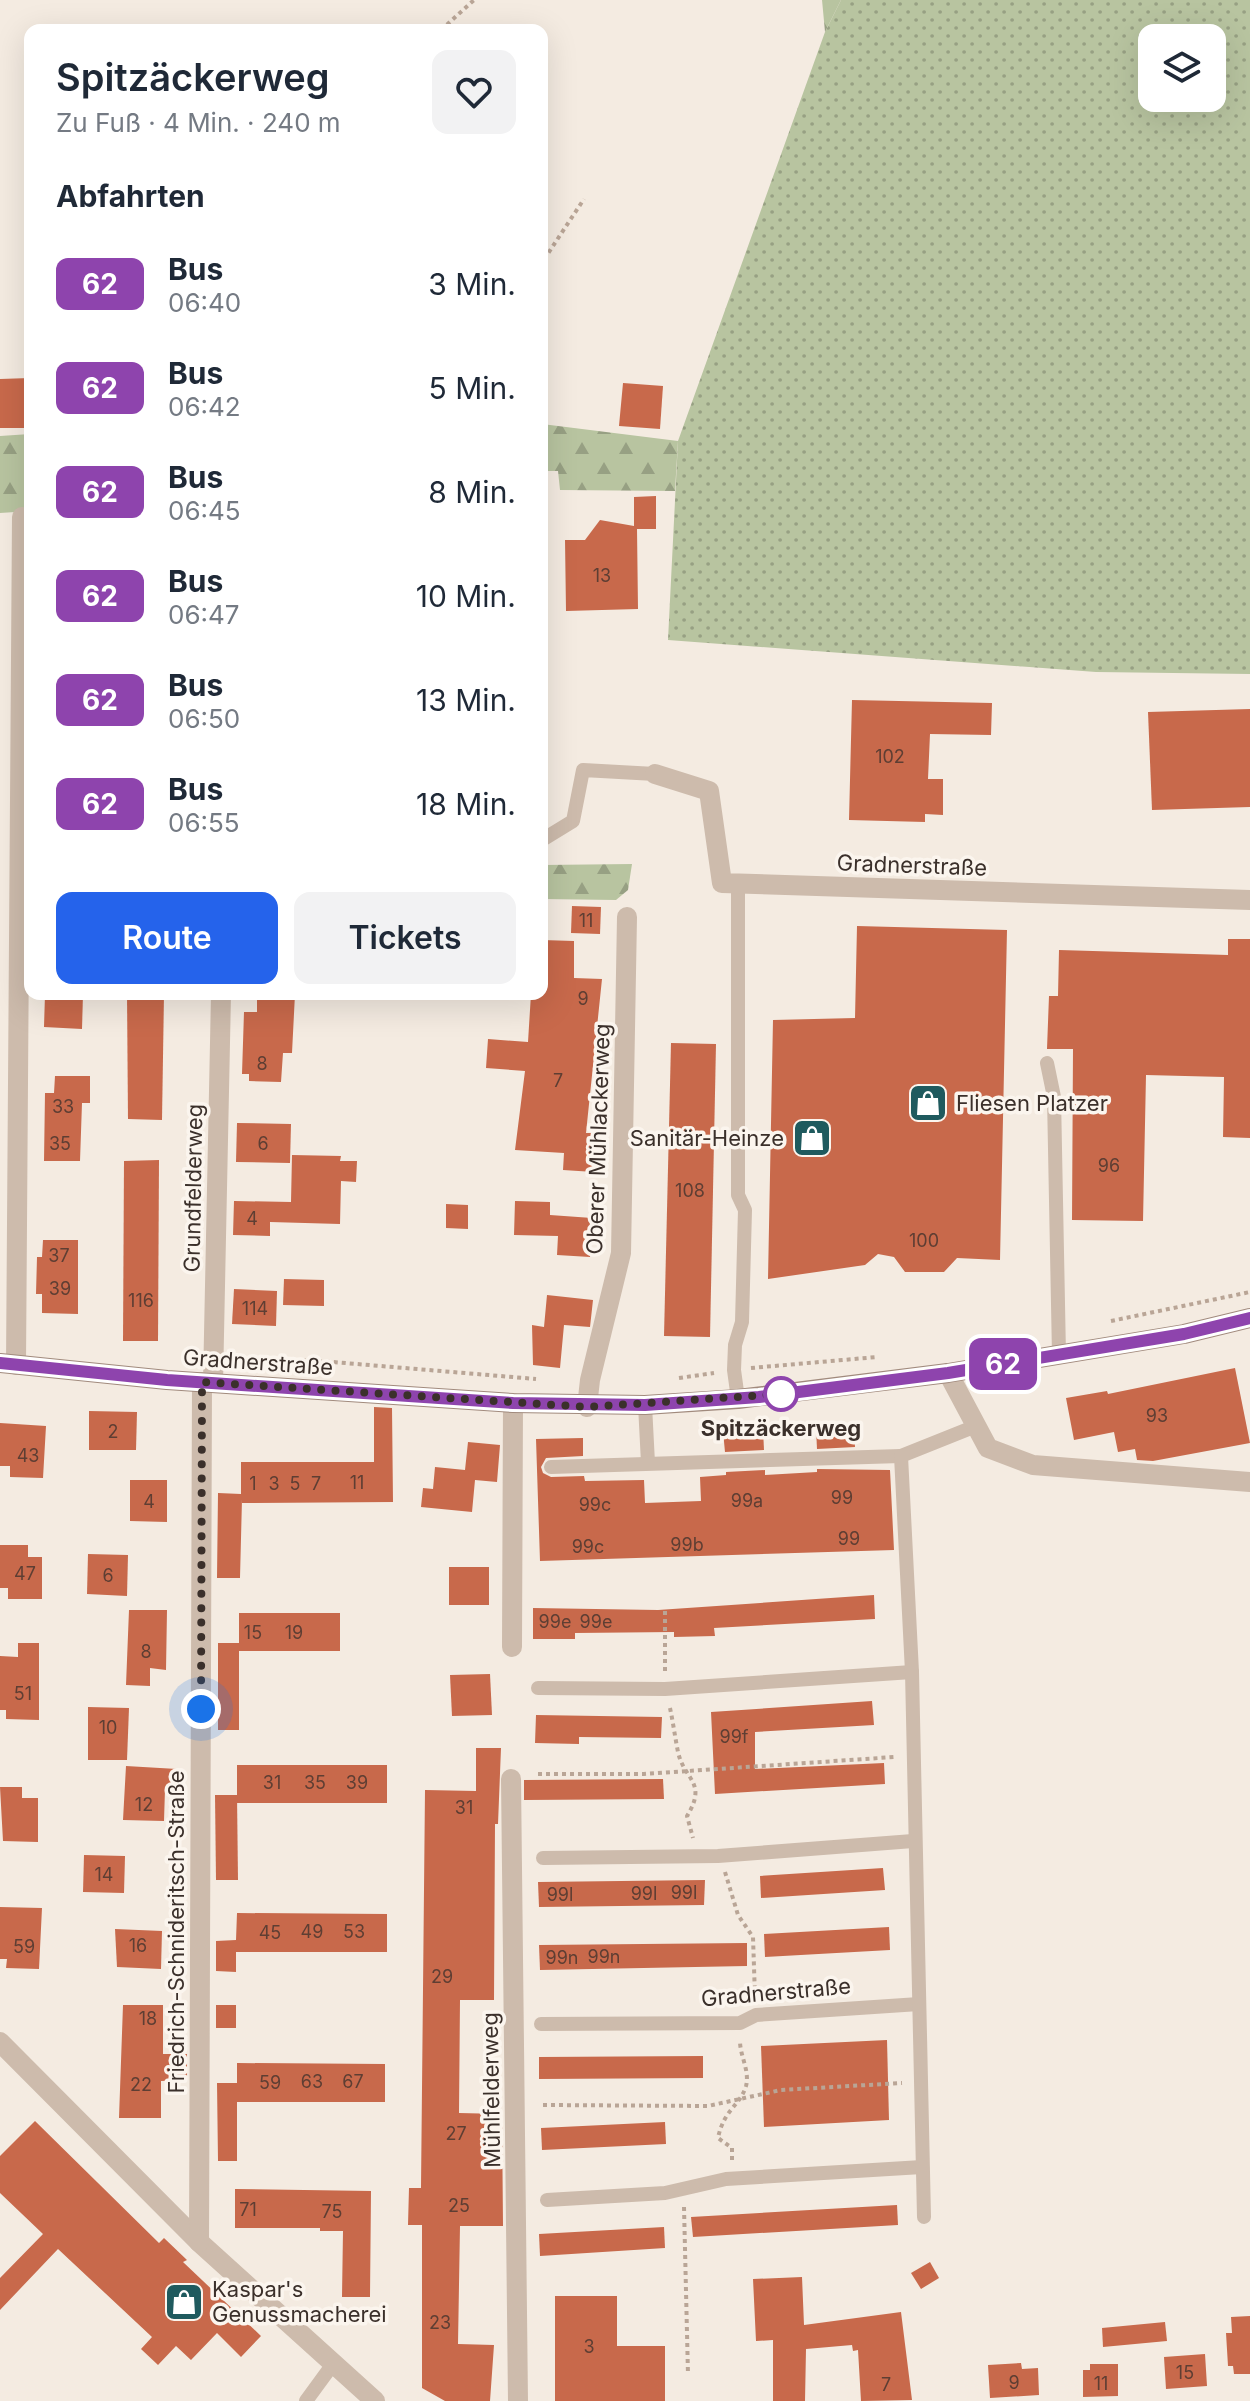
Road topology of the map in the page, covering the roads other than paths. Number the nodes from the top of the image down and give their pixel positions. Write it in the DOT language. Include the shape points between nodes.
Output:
graph roads {
  1 [pos="22,517"];
  2 [pos="655,774"];
  3 [pos="548,836"];
  4 [pos="738,884"];
  5 [pos="1250,900"];
  6 [pos="627,917"];
  7 [pos="221,1000"];
  8 [pos="1047,1063"];
  9 [pos="1250,1318"];
  10 [pos="1059,1355"];
  11 [pos="8,1364"];
  12 [pos="948,1373"];
  13 [pos="208,1382"];
  14 [pos="738,1399"];
  15 [pos="513,1403"];
  16 [pos="645,1405"];
  17 [pos="587,1407"];
  18 [pos="976,1426"];
  19 [pos="901,1456"];
  20 [pos="648,1463"];
  21 [pos="551,1467"];
  22 [pos="1250,1482"];
  23 [pos="512,1647"];
  24 [pos="912,1672"];
  25 [pos="538,1688"];
  26 [pos="511,1779"];
  27 [pos="913,1841"];
  28 [pos="543,1858"];
  29 [pos="919,2004"];
  30 [pos="541,2024"];
  31 [pos="0,2042"];
  32 [pos="922,2167"];
  33 [pos="547,2200"];
  34 [pos="924,2217"];
  35 [pos="199,2242"];
  36 [pos="333,2364"];
  37 [pos="306,2401"];
  38 [pos="375,2401"];
  39 [pos="518,2401"];
  1 -- 11 [label="street"];
  2 -- 3 [label="lane" via="583,770 573,821"];
  2 -- 4 [label="street" via="709,791 722,883"];
  4 -- 5 [label="street, Gradnerstraße"];
  4 -- 14 [label="lane" via="738,1195 745,1210 742,1322 734,1370"];
  6 -- 17 [label="street, Oberer Mühlackerweg" via="621,1253"];
  7 -- 13 [label="street, Grundfelderweg"];
  8 -- 10 [label="lane" via="1054,1097"];
  9 -- 10 [label="main road, Gradnerstraße"];
  10 -- 12 [label="main road, Gradnerstraße"];
  11 -- 13 [label="main road, Gradnerstraße"];
  12 -- 14 [label="main road, Gradnerstraße"];
  12 -- 18 [label="street"];
  13 -- 15 [label="main road, Gradnerstraße"];
  13 -- 35 [label="street, Friedrich-Schnideritsch-Straße"];
  14 -- 16 [label="main road, Gradnerstraße"];
  15 -- 17 [label="main road, Gradnerstraße"];
  15 -- 23 [label="street"];
  16 -- 17 [label="main road, Gradnerstraße"];
  16 -- 20 [label="lane"];
  18 -- 19 [label="lane"];
  18 -- 22 [label="street" via="988,1448 1033,1465"];
  19 -- 20 [label="lane"];
  19 -- 24 [label="lane"];
  20 -- 21 [label="lane"];
  24 -- 25 [label="lane" via="665,1689"];
  24 -- 27 [label="lane"];
  26 -- 39 [label="street, Mühlfelderweg"];
  27 -- 28 [label="lane" via="718,1856"];
  27 -- 29 [label="lane"];
  29 -- 30 [label="lane, Gradnerstraße" via="756,2015 740,2023"];
  29 -- 32 [label="lane"];
  31 -- 35 [label="street"];
  32 -- 33 [label="lane" via="726,2179 682,2189"];
  32 -- 34 [label="lane"];
  35 -- 36 [label="street"];
  36 -- 37 [label="lane"];
  36 -- 38 [label="street"];
}
